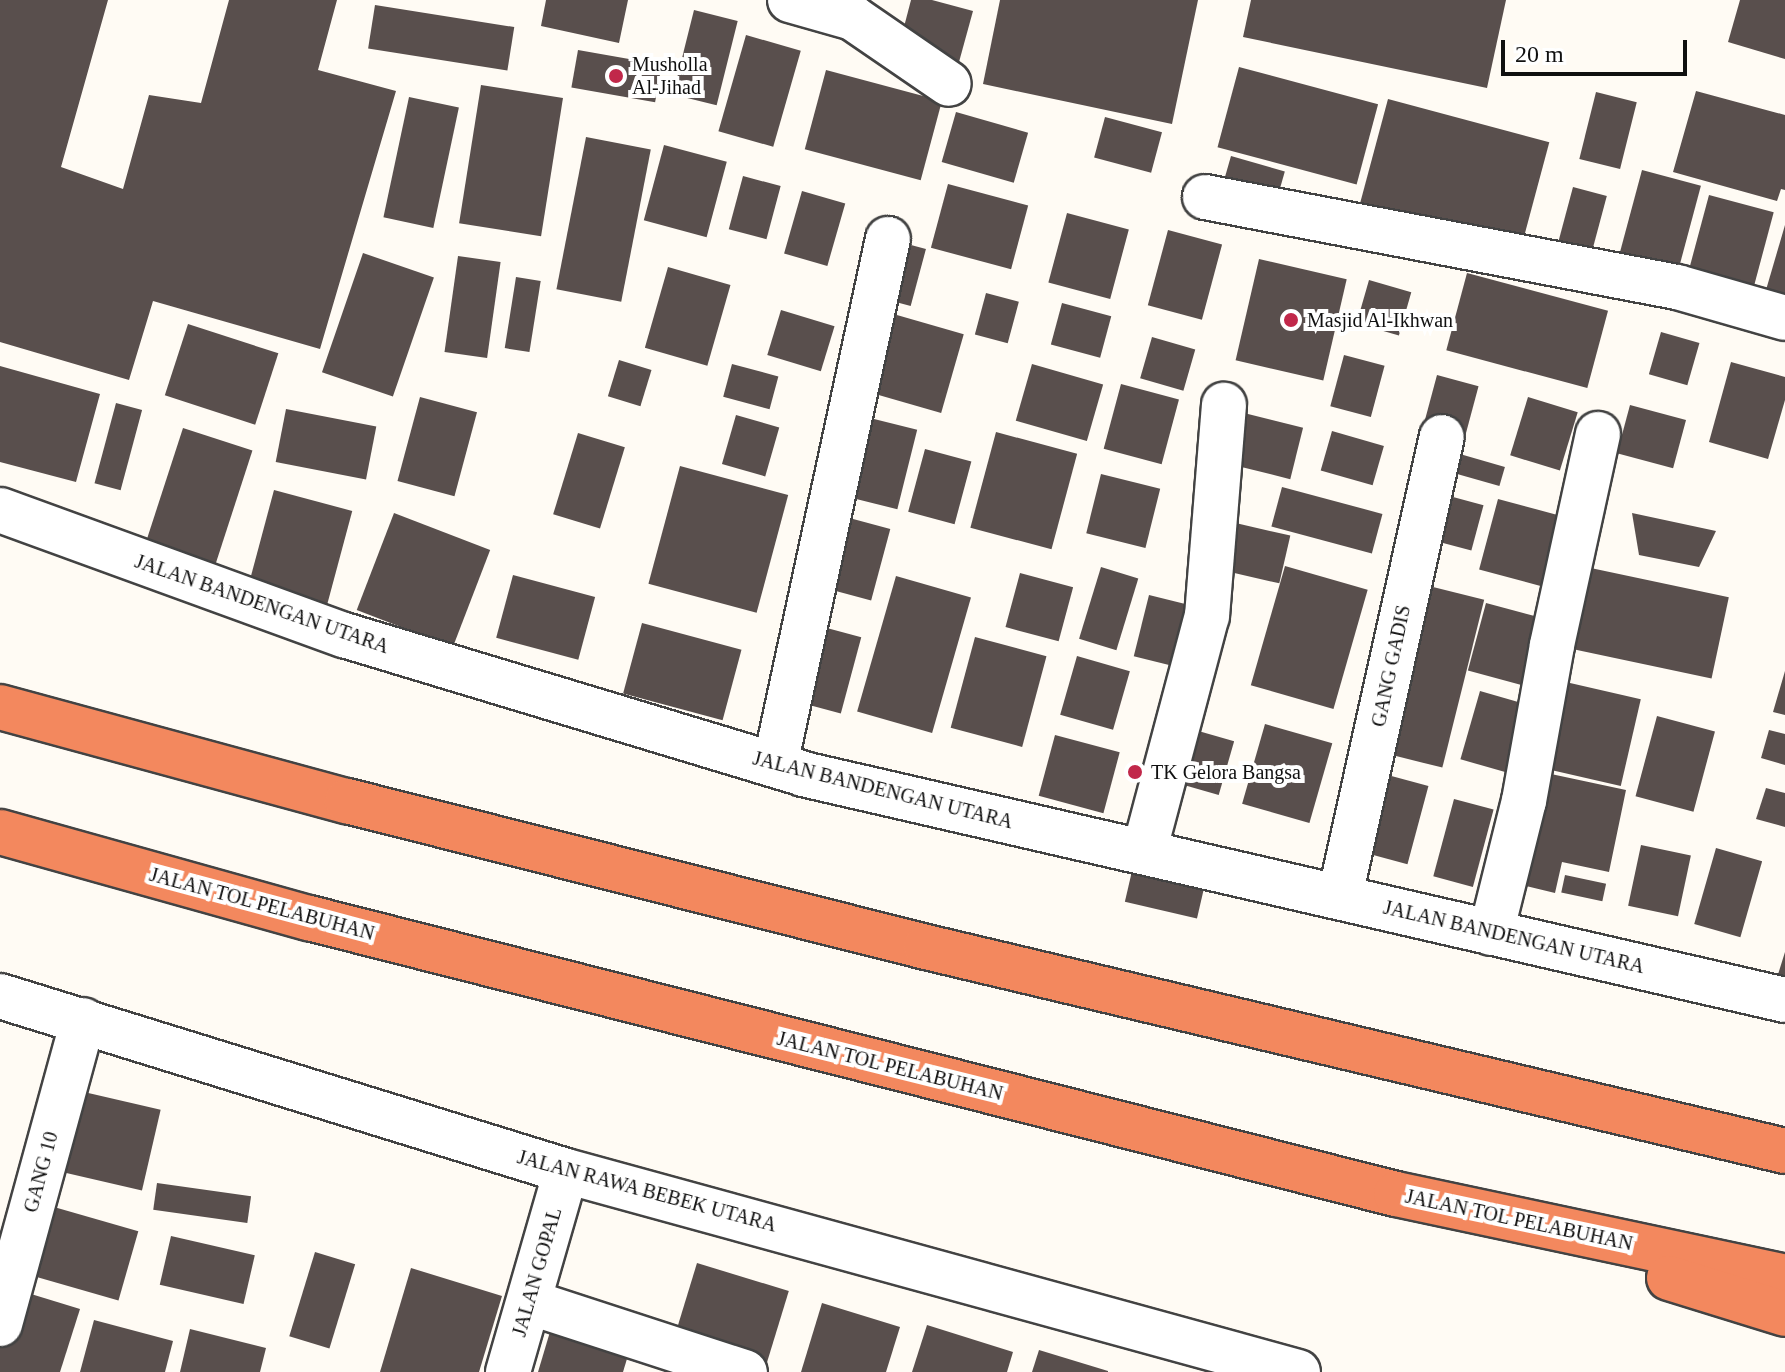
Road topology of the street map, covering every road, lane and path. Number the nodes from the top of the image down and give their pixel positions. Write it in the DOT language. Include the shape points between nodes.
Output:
graph roads {
  1 [pos="790,0"];
  2 [pos="949,84"];
  3 [pos="1205,197"];
  4 [pos="888,239"];
  5 [pos="1785,318"];
  6 [pos="1224,405"];
  7 [pos="1598,434"];
  8 [pos="1442,437"];
  9 [pos="0,510"];
  10 [pos="0,707"];
  11 [pos="775,765"];
  12 [pos="0,832"];
  13 [pos="1144,852"];
  14 [pos="1340,896"];
  15 [pos="1491,933"];
  16 [pos="0,996"];
  17 [pos="1785,1000"];
  18 [pos="83,1020"];
  19 [pos="1785,1151"];
  20 [pos="566,1171"];
  21 [pos="1396,1194"];
  22 [pos="1785,1277"];
  23 [pos="529,1302"];
  24 [pos="1785,1314"];
  25 [pos="0,1324"];
  26 [pos="508,1372"];
  27 [pos="745,1372"];
  28 [pos="1298,1372"];
  1 -- 2 [label="street" via="853,18"];
  3 -- 5 [label="street" via="1677,287"];
  4 -- 11 [label="street"];
  6 -- 13 [label="street" via="1207,616"];
  7 -- 15 [label="street" via="1524,801"];
  8 -- 14 [label="street, GANG GADIS"];
  9 -- 11 [label="street, JALAN BANDENGAN UTARA" via="344,635"];
  10 -- 19 [label="highway" via="362,805 926,947"];
  11 -- 13 [label="street, JALAN BANDENGAN UTARA"];
  12 -- 21 [label="highway, JALAN TOL PELABUHAN" via="309,918"];
  13 -- 14 [label="street, JALAN BANDENGAN UTARA"];
  14 -- 15 [label="street, JALAN BANDENGAN UTARA"];
  15 -- 17 [label="street, JALAN BANDENGAN UTARA"];
  16 -- 18 [label="street, JALAN RAWA BEBEK UTARA"];
  18 -- 20 [label="street, JALAN RAWA BEBEK UTARA"];
  18 -- 25 [label="street, GANG 10"];
  20 -- 23 [label="street, JALAN GOPAL"];
  20 -- 28 [label="street, JALAN RAWA BEBEK UTARA"];
  21 -- 22 [label="highway, JALAN TOL PELABUHAN"];
  21 -- 24 [label="highway"];
  23 -- 26 [label="street, JALAN GOPAL"];
  23 -- 27 [label="street"];
}
